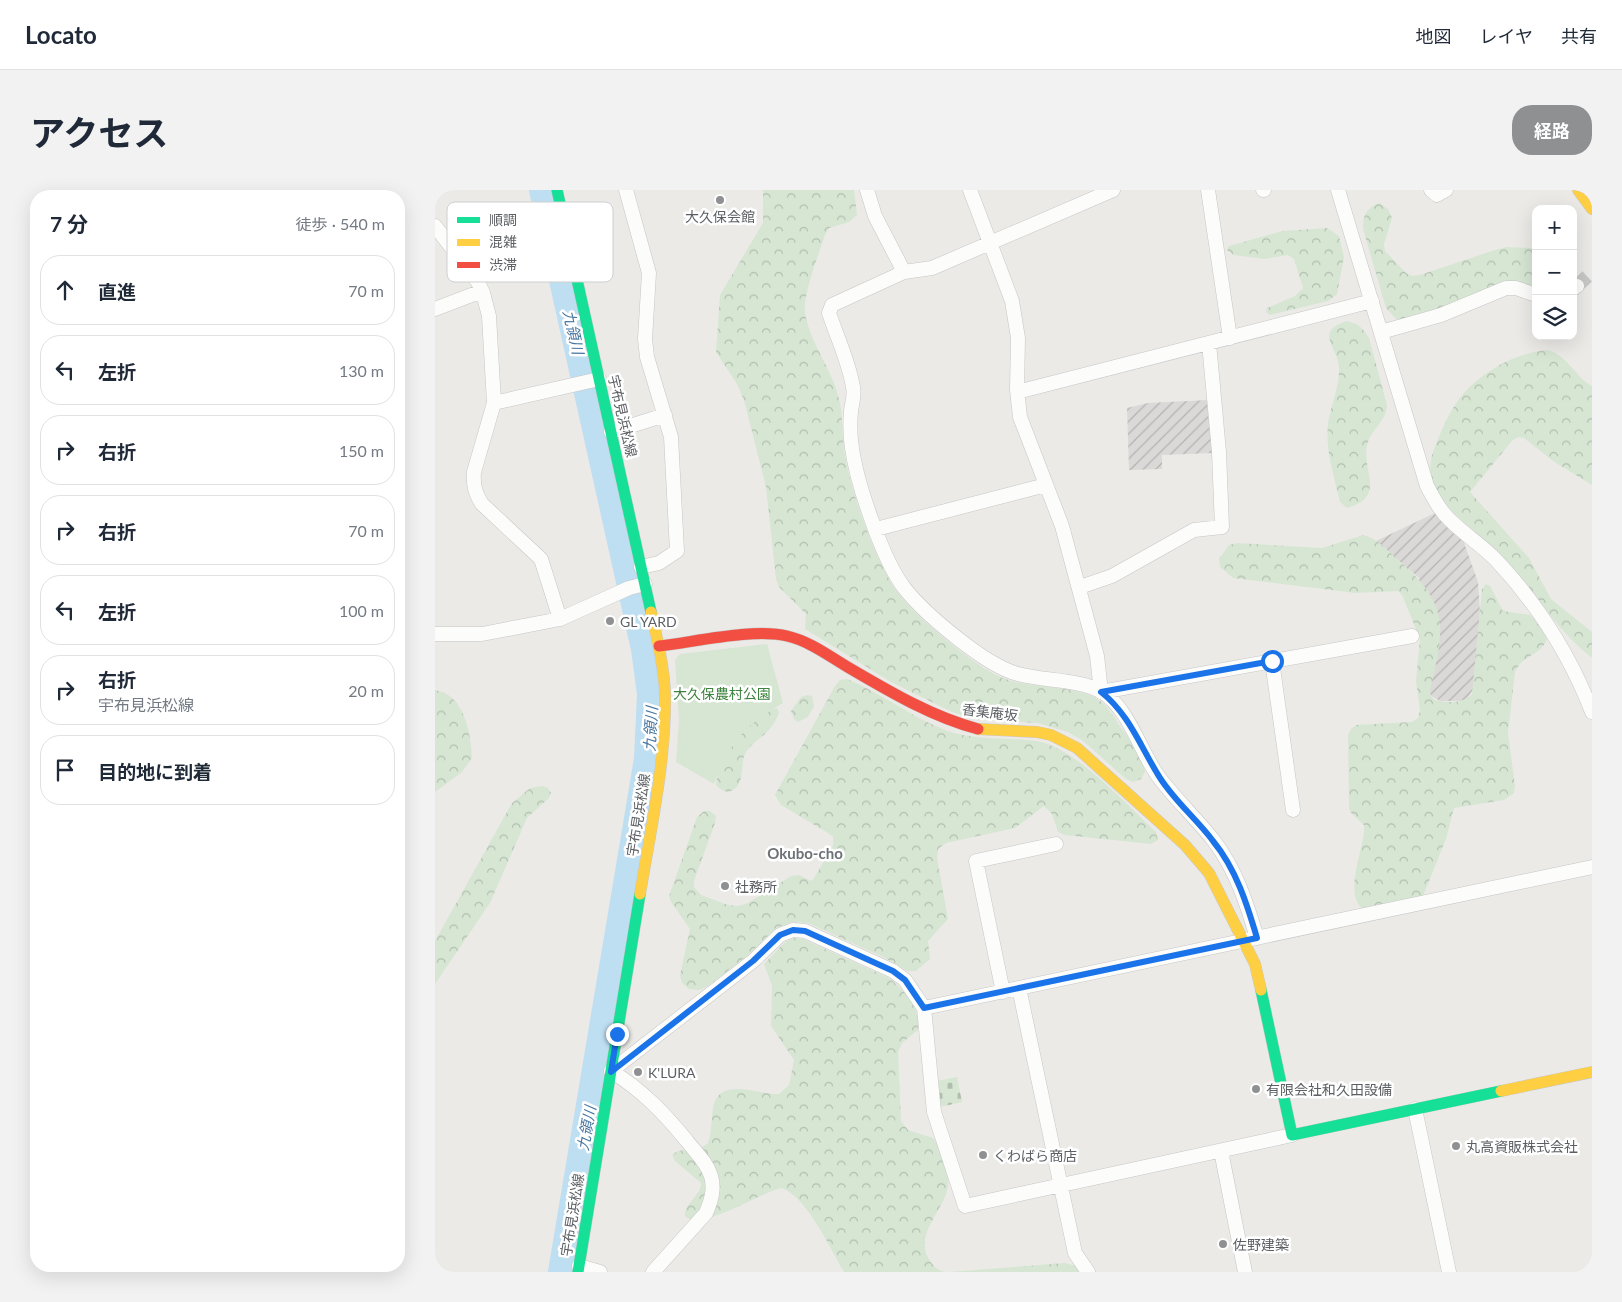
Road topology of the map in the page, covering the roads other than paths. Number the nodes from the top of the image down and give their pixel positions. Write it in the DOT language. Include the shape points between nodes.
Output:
graph roads {
  1 [pos="626,190"];
  2 [pos="867,190"];
  3 [pos="970,190"];
  4 [pos="1113,190"];
  5 [pos="1208,190"];
  6 [pos="1338,190"];
  7 [pos="1431,190"];
  8 [pos="1446,190"];
  9 [pos="1578,190"];
  10 [pos="1592,209"];
  11 [pos="435,226"];
  12 [pos="447,243"];
  13 [pos="991,243"];
  14 [pos="904,272"];
  15 [pos="475,282"];
  16 [pos="573,282"];
  17 [pos="482,291"];
  18 [pos="1532,294"];
  19 [pos="1372,301"];
  20 [pos="435,309"];
  21 [pos="1381,332"];
  22 [pos="1230,338"];
  23 [pos="1209,343"];
  24 [pos="590,381"];
  25 [pos="1017,390"];
  26 [pos="494,403"];
  27 [pos="665,415"];
  28 [pos="611,432"];
  29 [pos="1046,485"];
  30 [pos="876,529"];
  31 [pos="641,567"];
  32 [pos="637,586"];
  33 [pos="1080,587"];
  34 [pos="560,619"];
  35 [pos="435,634"];
  36 [pos="1412,636"];
  37 [pos="659,646"];
  38 [pos="1272,661"];
  39 [pos="1101,692"];
  40 [pos="1592,712"];
  41 [pos="1293,810"];
  42 [pos="1057,844"];
  43 [pos="1592,867"];
  44 [pos="1251,939"];
  45 [pos="1019,988"];
  46 [pos="1003,992"];
  47 [pos="924,1008"];
  48 [pos="611,1072"];
  49 [pos="1592,1072"];
  50 [pos="1415,1109"];
  51 [pos="1292,1135"];
  52 [pos="1221,1151"];
  53 [pos="1060,1185"];
  54 [pos="578,1269"];
  55 [pos="600,1272"];
  56 [pos="653,1272"];
  57 [pos="1088,1272"];
  58 [pos="1245,1272"];
  59 [pos="1449,1272"];
  1 -- 27 [label="street" via="647,260 647,357"];
  2 -- 14 [label="street" via="875,216"];
  3 -- 13 [label="street"];
  4 -- 13 [label="street"];
  5 -- 22 [label="street"];
  6 -- 19 [label="street"];
  7 -- 8 [label="street" via="1437,195"];
  9 -- 10 [label="street"];
  11 -- 12 [label="street"];
  13 -- 14 [label="street" via="932,268"];
  13 -- 25 [label="street" via="1012,301 1018,338"];
  14 -- 30 [label="street" via="832,305 829,313 854,389 852,448"];
  15 -- 17 [label="street"];
  16 -- 24 [label="street, 宇布見浜松線"];
  17 -- 20 [label="street"];
  17 -- 26 [label="street" via="489,316"];
  18 -- 21 [label="street" via="1506,288 1441,315"];
  19 -- 21 [label="street"];
  19 -- 22 [label="street"];
  21 -- 40 [label="street" via="1420,467 1437,504 1449,520 1497,561 1537,609 1564,650"];
  22 -- 23 [label="street"];
  23 -- 25 [label="street"];
  23 -- 33 [label="street" via="1219,452 1221,526 1194,530 1112,576"];
  24 -- 26 [label="street"];
  24 -- 28 [label="street, 宇布見浜松線"];
  25 -- 29 [label="street" via="1020,417"];
  26 -- 34 [label="street" via="474,472 476,494 482,504 541,559"];
  27 -- 28 [label="street"];
  27 -- 31 [label="street" via="671,437 677,551 659,563"];
  28 -- 31 [label="street, 宇布見浜松線"];
  29 -- 30 [label="street"];
  29 -- 33 [label="street"];
  30 -- 39 [label="street" via="906,590 952,633 993,664 1020,675"];
  31 -- 32 [label="street, 宇布見浜松線"];
  32 -- 34 [label="street"];
  32 -- 37 [label="street, 宇布見浜松線"];
  33 -- 39 [label="street" via="1097,656"];
  34 -- 35 [label="street" via="482,634"];
  36 -- 38 [label="street"];
  37 -- 44 [label="street, 香集庵坂" via="757,634 788,636 949,721 979,729 1037,732 1064,740 1193,854 1209,873"];
  37 -- 48 [label="street, 宇布見浜松線" via="665,693 664,742"];
  38 -- 39 [label="street"];
  38 -- 41 [label="street"];
  39 -- 44 [label="street" via="1111,700 1139,739 1157,775 1229,863 1240,886"];
  42 -- 46 [label="street" via="976,861"];
  43 -- 44 [label="street"];
  44 -- 45 [label="street"];
  44 -- 51 [label="street, 香集庵坂"];
  45 -- 46 [label="street"];
  45 -- 53 [label="street"];
  46 -- 47 [label="street"];
  47 -- 48 [label="street" via="905,980 893,971 805,931 793,930 780,935 753,961"];
  47 -- 53 [label="street" via="934,1112 965,1206"];
  48 -- 54 [label="street, 宇布見浜松線"];
  48 -- 56 [label="street" via="640,1091 663,1112 711,1175 711,1201 706,1213"];
  49 -- 50 [label="street"];
  50 -- 51 [label="street"];
  50 -- 59 [label="street"];
  51 -- 52 [label="street"];
  52 -- 53 [label="street"];
  52 -- 58 [label="street"];
  53 -- 57 [label="street" via="1075,1253"];
  54 -- 55 [label="street"];
}
